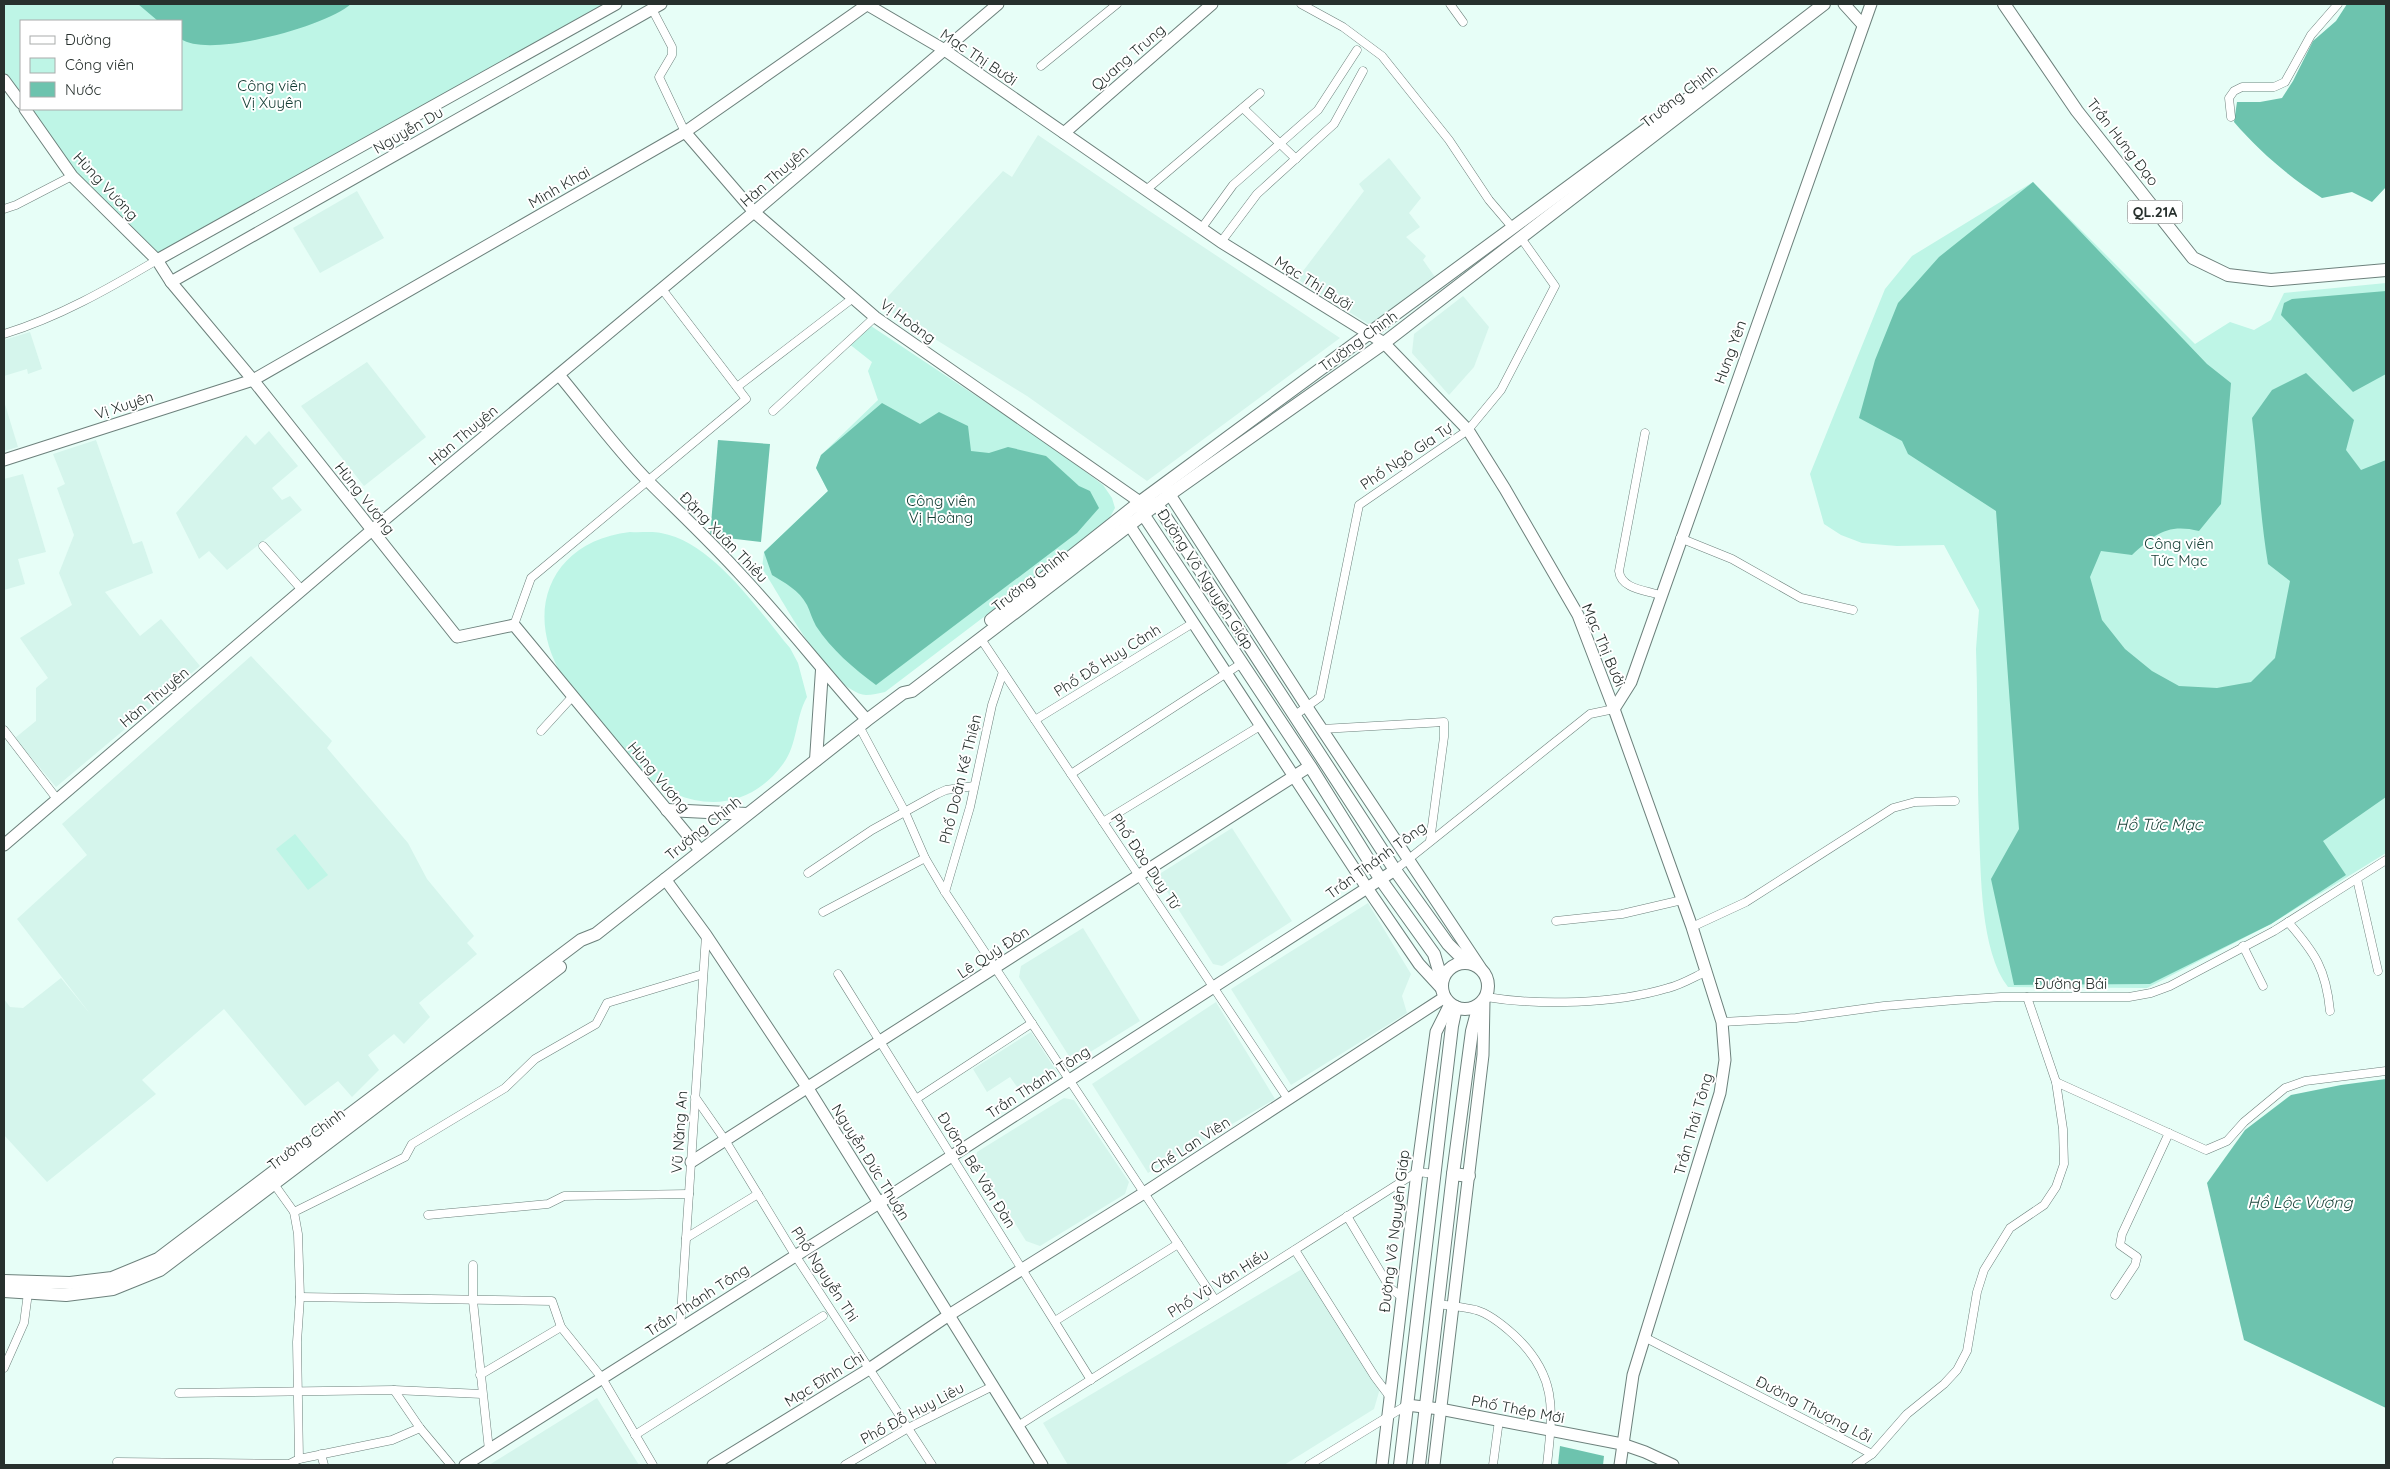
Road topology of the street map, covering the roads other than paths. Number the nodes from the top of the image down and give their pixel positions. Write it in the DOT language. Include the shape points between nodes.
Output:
graph roads {
  1 [pos="616,4"];
  2 [pos="867,4"];
  3 [pos="998,4"];
  4 [pos="1117,4"];
  5 [pos="1212,4"];
  6 [pos="1301,4"];
  7 [pos="1450,4"];
  8 [pos="1813,4"];
  9 [pos="1824,4"];
  10 [pos="1844,4"];
  11 [pos="1870,4"];
  12 [pos="2004,4"];
  13 [pos="2338,4"];
  14 [pos="656,6"];
  15 [pos="1463,22"];
  16 [pos="1863,25"];
  17 [pos="943,49"];
  18 [pos="1357,50"];
  19 [pos="1041,66"];
  20 [pos="1363,71"];
  21 [pos="4,80"];
  22 [pos="1708,89"];
  23 [pos="1260,93"];
  24 [pos="20,102"];
  25 [pos="1243,108"];
  26 [pos="26,110"];
  27 [pos="2231,117"];
  28 [pos="685,132"];
  29 [pos="1064,133"];
  30 [pos="1279,144"];
  31 [pos="1296,159"];
  32 [pos="72,176"];
  33 [pos="1146,190"];
  34 [pos="4,209"];
  35 [pos="754,212"];
  36 [pos="1512,227"];
  37 [pos="1201,229"];
  38 [pos="1521,238"];
  39 [pos="1221,242"];
  40 [pos="157,260"];
  41 [pos="2386,270"];
  42 [pos="171,282"];
  43 [pos="662,289"];
  44 [pos="853,298"];
  45 [pos="875,317"];
  46 [pos="4,334"];
  47 [pos="1367,334"];
  48 [pos="1384,343"];
  49 [pos="559,375"];
  50 [pos="252,380"];
  51 [pos="737,387"];
  52 [pos="773,411"];
  53 [pos="1468,430"];
  54 [pos="1645,433"];
  55 [pos="4,460"];
  56 [pos="648,481"];
  57 [pos="1167,490"];
  58 [pos="1157,504"];
  59 [pos="1142,508"];
  60 [pos="1126,520"];
  61 [pos="372,530"];
  62 [pos="1680,538"];
  63 [pos="263,546"];
  64 [pos="302,590"];
  65 [pos="1660,595"];
  66 [pos="1853,610"];
  67 [pos="1193,623"];
  68 [pos="514,625"];
  69 [pos="981,639"];
  70 [pos="1242,663"];
  71 [pos="822,670"];
  72 [pos="1003,672"];
  73 [pos="1226,674"];
  74 [pos="903,693"];
  75 [pos="573,696"];
  76 [pos="1307,707"];
  77 [pos="1614,709"];
  78 [pos="1294,716"];
  79 [pos="1035,720"];
  80 [pos="863,723"];
  81 [pos="1260,726"];
  82 [pos="1322,729"];
  83 [pos="4,730"];
  84 [pos="541,731"];
  85 [pos="816,760"];
  86 [pos="1310,766"];
  87 [pos="1071,774"];
  88 [pos="1293,777"];
  89 [pos="974,786"];
  90 [pos="57,798"];
  91 [pos="1955,801"];
  92 [pos="667,810"];
  93 [pos="905,812"];
  94 [pos="747,814"];
  95 [pos="1103,822"];
  96 [pos="1430,841"];
  97 [pos="4,845"];
  98 [pos="700,850"];
  99 [pos="926,858"];
  100 [pos="1409,858"];
  101 [pos="2386,860"];
  102 [pos="1394,870"];
  103 [pos="808,874"];
  104 [pos="1139,876"];
  105 [pos="2357,879"];
  106 [pos="666,880"];
  107 [pos="1380,880"];
  108 [pos="1367,888"];
  109 [pos="945,892"];
  110 [pos="1682,900"];
  111 [pos="823,912"];
  112 [pos="1556,921"];
  113 [pos="2288,922"];
  114 [pos="1692,927"];
  115 [pos="596,934"];
  116 [pos="706,935"];
  117 [pos="2242,946"];
  118 [pos="1476,965"];
  119 [pos="996,968"];
  120 [pos="1707,971"];
  121 [pos="2378,971"];
  122 [pos="703,974"];
  123 [pos="838,974"];
  124 [pos="2263,986"];
  125 [pos="1213,987"];
  126 [pos="1447,996"];
  127 [pos="2027,997"];
  128 [pos="1483,1001"];
  129 [pos="2330,1011"];
  130 [pos="1722,1022"];
  131 [pos="1032,1023"];
  132 [pos="880,1041"];
  133 [pos="2386,1071"];
  134 [pos="1069,1079"];
  135 [pos="2056,1082"];
  136 [pos="807,1087"];
  137 [pos="695,1097"];
  138 [pos="916,1098"];
  139 [pos="1288,1099"];
  140 [pos="2169,1133"];
  141 [pos="725,1140"];
  142 [pos="951,1155"];
  143 [pos="691,1162"];
  144 [pos="1417,1172"];
  145 [pos="1434,1174"];
  146 [pos="1453,1174"];
  147 [pos="1469,1176"];
  148 [pos="274,1184"];
  149 [pos="1144,1193"];
  150 [pos="689,1194"];
  151 [pos="758,1194"];
  152 [pos="879,1203"];
  153 [pos="294,1212"];
  154 [pos="428,1215"];
  155 [pos="1348,1216"];
  156 [pos="686,1238"];
  157 [pos="1178,1244"];
  158 [pos="1295,1250"];
  159 [pos="795,1254"];
  160 [pos="473,1265"];
  161 [pos="1023,1270"];
  162 [pos="4,1280"];
  163 [pos="4,1291"];
  164 [pos="28,1293"];
  165 [pos="2115,1295"];
  166 [pos="300,1297"];
  167 [pos="1402,1297"];
  168 [pos="1216,1300"];
  169 [pos="473,1301"];
  170 [pos="1438,1304"];
  171 [pos="1453,1307"];
  172 [pos="949,1315"];
  173 [pos="823,1316"];
  174 [pos="1055,1321"];
  175 [pos="561,1327"];
  176 [pos="680,1330"];
  177 [pos="1644,1337"];
  178 [pos="4,1368"];
  179 [pos="870,1369"];
  180 [pos="480,1375"];
  181 [pos="602,1378"];
  182 [pos="1091,1380"];
  183 [pos="992,1387"];
  184 [pos="394,1390"];
  185 [pos="298,1391"];
  186 [pos="179,1393"];
  187 [pos="482,1394"];
  188 [pos="1391,1398"];
  189 [pos="1408,1405"];
  190 [pos="1426,1406"];
  191 [pos="1440,1409"];
  192 [pos="1388,1417"];
  193 [pos="1499,1420"];
  194 [pos="1018,1426"];
  195 [pos="420,1428"];
  196 [pos="908,1428"];
  197 [pos="1550,1430"];
  198 [pos="635,1435"];
  199 [pos="1622,1444"];
  200 [pos="489,1450"];
  201 [pos="321,1454"];
  202 [pos="1872,1454"];
  203 [pos="300,1459"];
  204 [pos="117,1462"];
  205 [pos="259,1465"];
  206 [pos="324,1465"];
  207 [pos="452,1465"];
  208 [pos="465,1465"];
  209 [pos="653,1465"];
  210 [pos="713,1465"];
  211 [pos="845,1465"];
  212 [pos="932,1465"];
  213 [pos="1042,1465"];
  214 [pos="1309,1465"];
  215 [pos="1382,1465"];
  216 [pos="1400,1465"];
  217 [pos="1419,1465"];
  218 [pos="1434,1465"];
  219 [pos="1493,1465"];
  220 [pos="1547,1465"];
  221 [pos="1620,1465"];
  222 [pos="1673,1465"];
  223 [pos="1856,1465"];
  1 -- 40 [label="street, Nguyễn Du"];
  2 -- 17 [label="street, Mạc Thị Bưởi"];
  2 -- 28 [label="street, Minh Khai"];
  3 -- 17 [label="street, Hàn Thuyên"];
  4 -- 19 [label="street"];
  5 -- 29 [label="street, Quang Trung"];
  6 -- 36 [label="street" via="1343,27 1382,56"];
  7 -- 15 [label="street"];
  8 -- 22 [label="main road, Trường Chinh"];
  9 -- 22 [label="main road, Trường Chinh"];
  10 -- 16 [label="street"];
  11 -- 16 [label="street, Hưng Yên"];
  12 -- 41 [label="main road, Trần Hưng Đạo / QL.21A" via="2077,111 2193,258 2228,275 2270,280"];
  13 -- 27 [label="street" via="2311,35 2285,82 2274,87 2242,87 2234,91 2229,98"];
  14 -- 28 [label="street" via="672,47 672,55 659,77"];
  14 -- 42 [label="street, Nguyễn Du"];
  16 -- 62 [label="street, Hưng Yên"];
  17 -- 29 [label="street, Mạc Thị Bưởi"];
  17 -- 35 [label="street, Hàn Thuyên"];
  18 -- 30 [label="street" via="1318,110"];
  20 -- 31 [label="street" via="1334,124"];
  21 -- 24 [label="street"];
  22 -- 36 [label="main road, Trường Chinh"];
  22 -- 38 [label="main road, Trường Chinh"];
  23 -- 25 [label="street"];
  25 -- 30 [label="street"];
  25 -- 33 [label="street"];
  26 -- 32 [label="street, Hùng Vương"];
  28 -- 35 [label="street, Vị Hoàng"];
  28 -- 50 [label="street, Minh Khai"];
  29 -- 33 [label="street, Mạc Thị Bưởi"];
  30 -- 31 [label="street"];
  30 -- 37 [label="street" via="1233,185"];
  31 -- 39 [label="street" via="1257,194"];
  32 -- 34 [label="street"];
  32 -- 40 [label="street, Hùng Vương"];
  33 -- 37 [label="street, Mạc Thị Bưởi"];
  35 -- 43 [label="street, Hàn Thuyên"];
  35 -- 44 [label="street, Vị Hoàng"];
  36 -- 38 [label="main road"];
  36 -- 47 [label="main road, Trường Chinh"];
  37 -- 39 [label="street, Mạc Thị Bưởi"];
  38 -- 48 [label="main road, Trường Chinh"];
  38 -- 53 [label="street, Phố Ngô Gia Tự" via="1555,286 1501,390"];
  39 -- 47 [label="street, Mạc Thị Bưởi"];
  40 -- 42 [label="street, Hùng Vương"];
  40 -- 46 [label="street" via="94,298"];
  42 -- 50 [label="street, Hùng Vương"];
  43 -- 49 [label="street, Hàn Thuyên"];
  43 -- 51 [label="street"];
  44 -- 45 [label="street, Vị Hoàng"];
  44 -- 51 [label="street"];
  45 -- 52 [label="street"];
  45 -- 59 [label="street, Vị Hoàng"];
  47 -- 48 [label="street, Mạc Thị Bưởi"];
  47 -- 57 [label="main road, Trường Chinh"];
  48 -- 53 [label="street, Mạc Thị Bưởi"];
  48 -- 57 [label="main road, Trường Chinh"];
  49 -- 56 [label="street, Đặng Xuân Thiều"];
  49 -- 61 [label="street, Hàn Thuyên"];
  50 -- 55 [label="street, Vị Xuyên"];
  50 -- 61 [label="street, Hùng Vương"];
  51 -- 56 [label="street" via="746,399"];
  53 -- 76 [label="street, Phố Ngô Gia Tự" via="1359,505 1320,697"];
  53 -- 77 [label="street, Mạc Thị Bưởi" via="1506,489 1578,615"];
  54 -- 65 [label="street" via="1620,577 1624,584"];
  56 -- 68 [label="street" via="531,578"];
  56 -- 71 [label="street, Đặng Xuân Thiều" via="693,523 782,619"];
  57 -- 58 [label="main road, Trường Chinh"];
  57 -- 59 [label="main road, Trường Chinh"];
  57 -- 76 [label="street, Đường Võ Nguyên Giáp"];
  58 -- 59 [label="main road, Trường Chinh"];
  58 -- 78 [label="main road, Đường Võ Nguyên Giáp"];
  59 -- 60 [label="main road, Trường Chinh"];
  59 -- 70 [label="main road, Đường Võ Nguyên Giáp"];
  60 -- 67 [label="street"];
  60 -- 69 [label="main road, Trường Chinh"];
  60 -- 74 [label="main road, Trường Chinh" via="907,686"];
  61 -- 64 [label="street, Hàn Thuyên"];
  61 -- 68 [label="street, Hùng Vương" via="457,637"];
  62 -- 65 [label="street, Hưng Yên"];
  62 -- 66 [label="street" via="1732,559 1801,598"];
  63 -- 64 [label="street"];
  64 -- 90 [label="street, Hàn Thuyên"];
  65 -- 77 [label="street, Hưng Yên" via="1630,682"];
  67 -- 73 [label="street"];
  67 -- 79 [label="street, Phố Đỗ Huy Cảnh"];
  68 -- 75 [label="street, Hùng Vương"];
  69 -- 72 [label="street, Phố Đào Duy Từ"];
  69 -- 74 [label="main road, Trường Chinh" via="912,691"];
  70 -- 73 [label="street"];
  70 -- 86 [label="main road, Đường Võ Nguyên Giáp"];
  71 -- 80 [label="street, Đặng Xuân Thiều"];
  71 -- 85 [label="main road"];
  72 -- 79 [label="street, Phố Đào Duy Từ"];
  72 -- 89 [label="street, Phố Doãn Kế Thiện" via="992,705"];
  73 -- 81 [label="street"];
  73 -- 87 [label="street"];
  74 -- 80 [label="main road, Trường Chinh"];
  75 -- 84 [label="street"];
  75 -- 92 [label="street, Hùng Vương"];
  76 -- 78 [label="street, Phố Ngô Gia Tự"];
  76 -- 82 [label="street, Đường Võ Nguyên Giáp"];
  77 -- 96 [label="street, Trần Thánh Tông" via="1590,714"];
  77 -- 110 [label="street, Trần Thái Tông"];
  78 -- 102 [label="main road, Đường Võ Nguyên Giáp"];
  79 -- 87 [label="street, Phố Đào Duy Từ"];
  80 -- 85 [label="main road, Trường Chinh"];
  80 -- 93 [label="street"];
  81 -- 88 [label="street"];
  81 -- 95 [label="street"];
  82 -- 96 [label="street" via="1444,722"];
  82 -- 100 [label="street, Đường Võ Nguyên Giáp"];
  83 -- 90 [label="street"];
  85 -- 94 [label="main road, Trường Chinh"];
  86 -- 88 [label="street, Lê Quý Đôn"];
  86 -- 107 [label="main road, Đường Võ Nguyên Giáp"];
  87 -- 95 [label="street, Phố Đào Duy Từ"];
  88 -- 104 [label="street, Lê Quý Đôn"];
  88 -- 108 [label="street"];
  89 -- 93 [label="street" via="946,790"];
  89 -- 109 [label="street, Phố Doãn Kế Thiện"];
  90 -- 97 [label="street, Hàn Thuyên"];
  91 -- 114 [label="street" via="1915,802 1893,808 1746,902"];
  92 -- 94 [label="main road"];
  92 -- 98 [label="street, Hùng Vương"];
  93 -- 99 [label="street"];
  93 -- 103 [label="street" via="844,847"];
  94 -- 98 [label="main road, Trường Chinh"];
  95 -- 104 [label="street, Phố Đào Duy Từ"];
  96 -- 100 [label="street, Trần Thánh Tông"];
  98 -- 106 [label="main road, Trường Chinh"];
  99 -- 109 [label="street"];
  99 -- 111 [label="street"];
  100 -- 102 [label="street, Trần Thánh Tông"];
  100 -- 118 [label="street, Đường Võ Nguyên Giáp"];
  101 -- 105 [label="street, Đường Bái"];
  102 -- 107 [label="street, Trần Thánh Tông"];
  102 -- 118 [label="main road, Đường Võ Nguyên Giáp" via="1448,944"];
  104 -- 119 [label="street, Lê Quý Đôn"];
  104 -- 125 [label="street, Phố Đào Duy Từ"];
  105 -- 113 [label="street, Đường Bái"];
  105 -- 121 [label="street"];
  106 -- 115 [label="main road, Trường Chinh"];
  106 -- 116 [label="street, Nguyễn Đức Thuận"];
  107 -- 108 [label="street, Trần Thánh Tông"];
  107 -- 126 [label="main road, Đường Võ Nguyên Giáp" via="1434,954"];
  108 -- 125 [label="street, Trần Thánh Tông"];
  108 -- 126 [label="street" via="1419,964"];
  109 -- 119 [label="street"];
  110 -- 112 [label="street" via="1622,914"];
  110 -- 114 [label="street, Trần Thái Tông"];
  113 -- 117 [label="street, Đường Bái"];
  113 -- 129 [label="street" via="2321,968 2328,985"];
  114 -- 120 [label="street, Trần Thái Tông"];
  115 -- 148 [label="main road, Trường Chinh" via="589,945"];
  115 -- 162 [label="main road, Trường Chinh" via="573,946 158,1259 112,1278 70,1283"];
  116 -- 122 [label="street, Vũ Năng An"];
  116 -- 136 [label="street, Nguyễn Đức Thuận"];
  117 -- 124 [label="street"];
  117 -- 127 [label="street, Đường Bái" via="2151,993 2129,997"];
  118 -- 126 [label="main road" via="1457,964 1445,974"];
  118 -- 128 [label="main road" via="1488,979 1489,986"];
  119 -- 131 [label="street"];
  119 -- 132 [label="street, Lê Quý Đôn"];
  120 -- 128 [label="street" via="1669,988 1617,999"];
  120 -- 130 [label="street, Trần Thái Tông"];
  122 -- 137 [label="street, Vũ Năng An"];
  122 -- 153 [label="street" via="606,1003 596,1024 535,1059 505,1088 412,1144 405,1157"];
  123 -- 132 [label="street, Đường Bế Văn Đàn"];
  125 -- 134 [label="street, Trần Thánh Tông"];
  125 -- 139 [label="street, Phố Đào Duy Từ"];
  126 -- 128 [label="main road" via="1464,1009"];
  126 -- 139 [label="street, Chế Lan Viên"];
  126 -- 144 [label="street, Đường Võ Nguyên Giáp" via="1436,1032"];
  126 -- 145 [label="main road, Đường Võ Nguyên Giáp"];
  127 -- 130 [label="street, Đường Bái" via="1956,1000 1796,1018"];
  127 -- 135 [label="street, Đường Thượng Lỗi"];
  128 -- 146 [label="main road" via="1472,1031"];
  128 -- 147 [label="street" via="1483,1055"];
  130 -- 177 [label="street, Trần Thái Tông" via="1725,1060 1720,1092"];
  131 -- 134 [label="street"];
  131 -- 138 [label="street"];
  132 -- 136 [label="street, Lê Quý Đôn"];
  132 -- 138 [label="street, Đường Bế Văn Đàn"];
  133 -- 140 [label="street" via="2305,1081 2285,1088 2244,1122 2227,1141 2206,1150"];
  134 -- 142 [label="street, Trần Thánh Tông"];
  134 -- 149 [label="street"];
  135 -- 140 [label="street"];
  135 -- 202 [label="street, Đường Thượng Lỗi" via="2064,1164 2056,1187 2044,1205 2010,1228 1984,1270 1976,1292 1967,1351 1957,1370 1907,1414"];
  136 -- 141 [label="street, Lê Quý Đôn"];
  136 -- 152 [label="street, Nguyễn Đức Thuận"];
  137 -- 141 [label="street, Phố Nguyễn Thi"];
  137 -- 143 [label="street, Vũ Năng An"];
  138 -- 142 [label="street, Đường Bế Văn Đàn"];
  139 -- 149 [label="street, Chế Lan Viên"];
  140 -- 165 [label="street" via="2122,1234 2120,1245 2137,1257"];
  141 -- 143 [label="street, Lê Quý Đôn"];
  141 -- 151 [label="street, Phố Nguyễn Thi"];
  142 -- 152 [label="street, Trần Thánh Tông"];
  142 -- 161 [label="street, Đường Bế Văn Đàn"];
  143 -- 150 [label="street, Vũ Năng An"];
  144 -- 145 [label="street"];
  144 -- 155 [label="street, Phố Vũ Văn Hiếu"];
  144 -- 167 [label="street, Đường Võ Nguyên Giáp"];
  145 -- 189 [label="main road, Đường Võ Nguyên Giáp"];
  146 -- 147 [label="main road"];
  146 -- 170 [label="main road"];
  147 -- 171 [label="street"];
  148 -- 153 [label="street"];
  148 -- 164 [label="main road, Trường Chinh" via="160,1270 113,1289 66,1295"];
  149 -- 157 [label="street"];
  149 -- 161 [label="street, Chế Lan Viên"];
  150 -- 154 [label="street" via="564,1196 548,1204"];
  150 -- 156 [label="street, Vũ Năng An"];
  151 -- 156 [label="street"];
  151 -- 159 [label="street, Phố Nguyễn Thi"];
  152 -- 159 [label="street, Trần Thánh Tông"];
  152 -- 172 [label="street, Nguyễn Đức Thuận"];
  153 -- 166 [label="street"];
  155 -- 158 [label="street, Phố Vũ Văn Hiếu"];
  155 -- 167 [label="street" via="1390,1288"];
  156 -- 176 [label="street, Vũ Năng An"];
  157 -- 168 [label="street"];
  157 -- 174 [label="street"];
  158 -- 168 [label="street, Phố Vũ Văn Hiếu"];
  158 -- 188 [label="street"];
  159 -- 176 [label="street, Trần Thánh Tông"];
  159 -- 179 [label="street, Phố Nguyễn Thi"];
  160 -- 169 [label="street"];
  161 -- 172 [label="street, Chế Lan Viên"];
  161 -- 174 [label="street, Đường Bế Văn Đàn"];
  163 -- 164 [label="main road, Trường Chinh"];
  164 -- 178 [label="street" via="24,1323"];
  166 -- 169 [label="street"];
  166 -- 185 [label="street"];
  167 -- 188 [label="street, Đường Võ Nguyên Giáp"];
  168 -- 182 [label="street, Phố Vũ Văn Hiếu"];
  169 -- 175 [label="street" via="552,1301"];
  169 -- 180 [label="street"];
  170 -- 171 [label="street"];
  170 -- 190 [label="main road"];
  171 -- 191 [label="street"];
  171 -- 197 [label="street" via="1476,1310 1501,1323 1537,1361 1547,1379"];
  172 -- 179 [label="street, Mạc Đĩnh Chi"];
  172 -- 183 [label="street, Nguyễn Đức Thuận"];
  173 -- 198 [label="street"];
  174 -- 182 [label="street, Đường Bế Văn Đàn"];
  175 -- 180 [label="street"];
  175 -- 181 [label="street"];
  176 -- 181 [label="street, Trần Thánh Tông"];
  177 -- 199 [label="street, Trần Thái Tông" via="1633,1375"];
  177 -- 202 [label="street, Đường Thượng Lỗi"];
  179 -- 196 [label="street, Phố Nguyễn Thi"];
  179 -- 210 [label="street, Mạc Đĩnh Chi"];
  180 -- 187 [label="street"];
  181 -- 198 [label="street"];
  181 -- 200 [label="street, Trần Thánh Tông"];
  182 -- 194 [label="street, Phố Vũ Văn Hiếu"];
  183 -- 194 [label="street, Nguyễn Đức Thuận"];
  183 -- 196 [label="street, Phố Đỗ Huy Liêu"];
  184 -- 185 [label="street"];
  184 -- 187 [label="street"];
  184 -- 195 [label="street"];
  185 -- 186 [label="street"];
  185 -- 203 [label="street"];
  187 -- 200 [label="street"];
  188 -- 192 [label="street, Đường Võ Nguyên Giáp"];
  189 -- 190 [label="street, Phố Thép Mới"];
  189 -- 192 [label="street"];
  189 -- 216 [label="main road, Đường Võ Nguyên Giáp"];
  190 -- 191 [label="street, Phố Thép Mới"];
  190 -- 217 [label="main road"];
  191 -- 193 [label="street, Phố Thép Mới"];
  191 -- 218 [label="street"];
  192 -- 214 [label="street"];
  192 -- 215 [label="street, Đường Võ Nguyên Giáp"];
  193 -- 197 [label="street, Phố Thép Mới"];
  193 -- 219 [label="street"];
  194 -- 213 [label="street, Nguyễn Đức Thuận"];
  195 -- 201 [label="street" via="392,1440"];
  195 -- 207 [label="street"];
  196 -- 211 [label="street, Phố Đỗ Huy Liêu"];
  196 -- 212 [label="street, Phố Nguyễn Thi"];
  197 -- 199 [label="street, Phố Thép Mới"];
  197 -- 220 [label="street"];
  198 -- 209 [label="street"];
  199 -- 221 [label="street, Trần Thái Tông"];
  199 -- 222 [label="street, Phố Thép Mới"];
  200 -- 208 [label="street, Trần Thánh Tông"];
  201 -- 203 [label="street"];
  201 -- 206 [label="street"];
  202 -- 223 [label="street"];
  203 -- 205 [label="street" via="289,1464"];
  204 -- 205 [label="street"];
}
